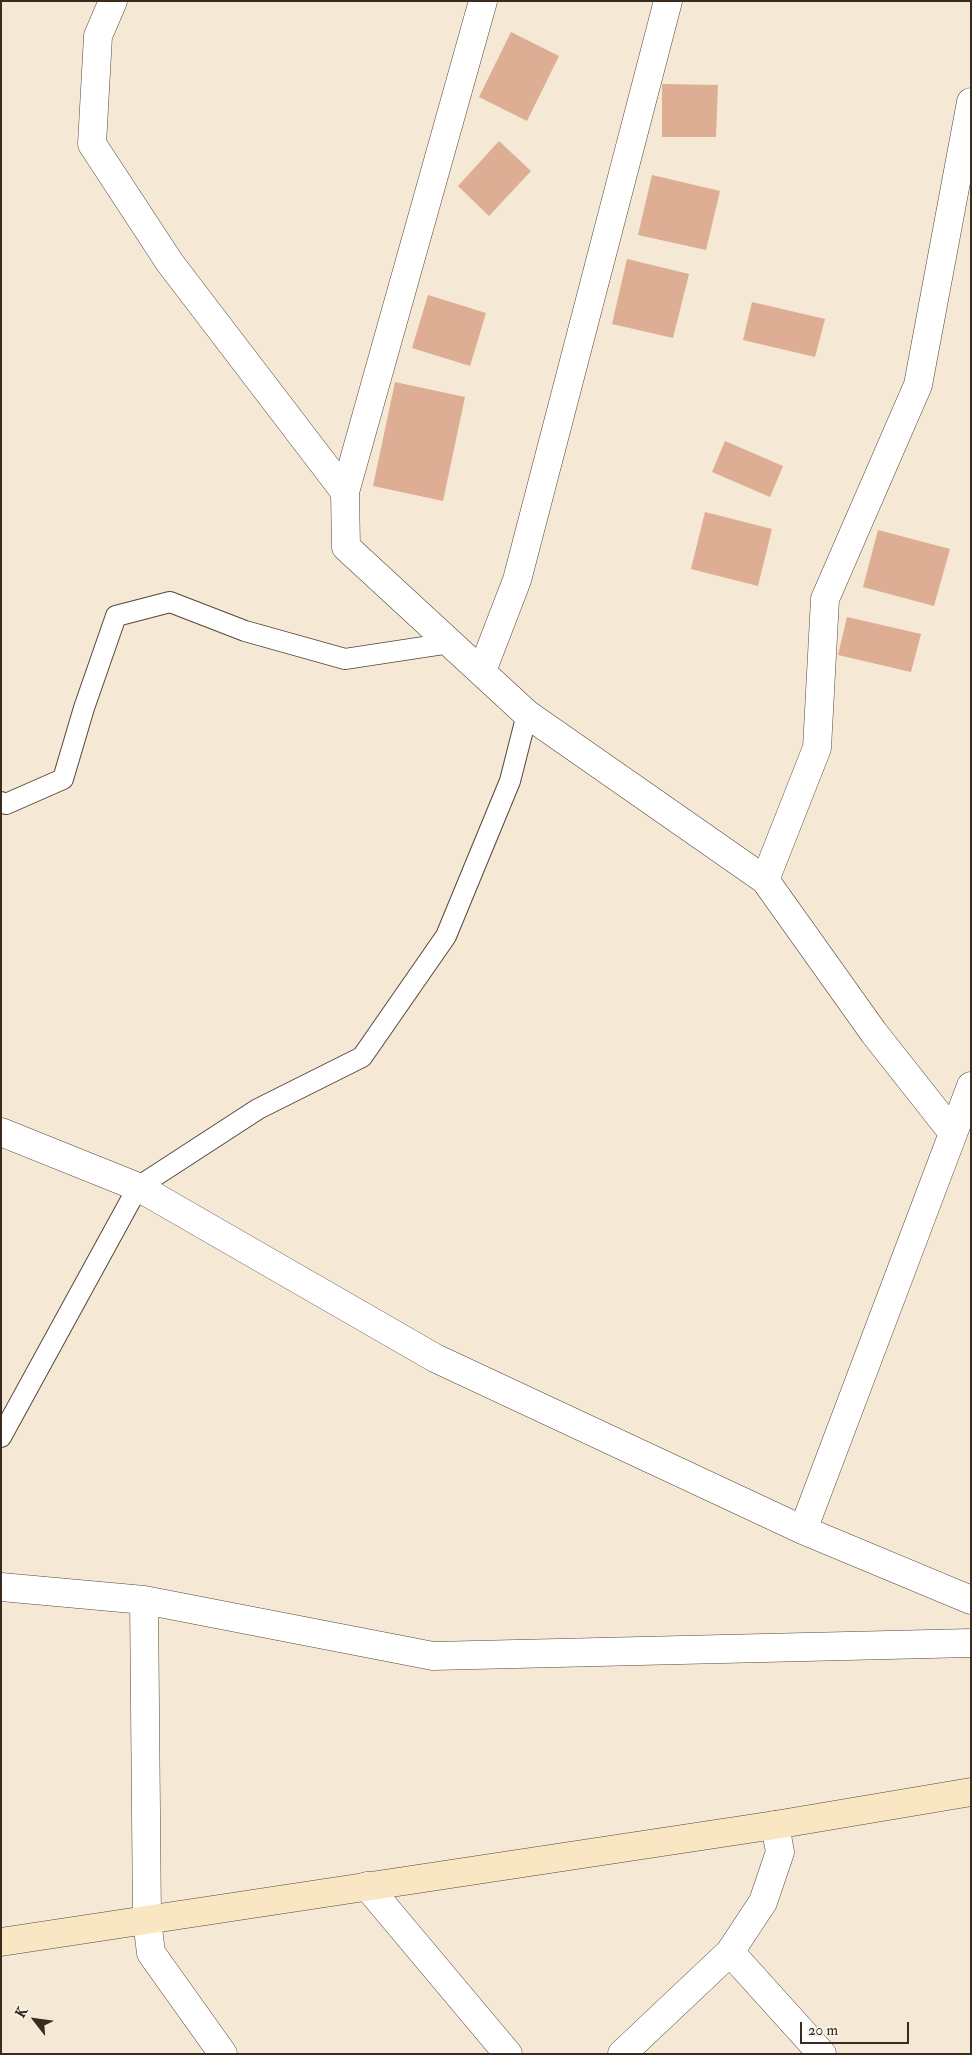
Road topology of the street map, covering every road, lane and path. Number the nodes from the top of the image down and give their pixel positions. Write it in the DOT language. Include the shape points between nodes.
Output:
graph roads {
  1 [pos="113,1"];
  2 [pos="483,1"];
  3 [pos="668,1"];
  4 [pos="971,102"];
  5 [pos="345,492"];
  6 [pos="450,643"];
  7 [pos="482,671"];
  8 [pos="527,714"];
  9 [pos="1,802"];
  10 [pos="765,880"];
  11 [pos="971,1086"];
  12 [pos="1,1132"];
  13 [pos="953,1133"];
  14 [pos="138,1187"];
  15 [pos="1,1437"];
  16 [pos="803,1530"];
  17 [pos="1,1587"];
  18 [pos="144,1600"];
  19 [pos="971,1600"];
  20 [pos="971,1643"];
  21 [pos="971,1792"];
  22 [pos="775,1825"];
  23 [pos="367,1886"];
  24 [pos="146,1920"];
  25 [pos="1,1942"];
  26 [pos="730,1952"];
  27 [pos="223,2054"];
  28 [pos="508,2054"];
  29 [pos="622,2054"];
  30 [pos="822,2054"];
  1 -- 5 [label="street" via="98,36 92,144 170,263"];
  2 -- 5 [label="street"];
  3 -- 7 [label="street" via="517,580"];
  4 -- 10 [label="street" via="918,385 825,599 817,748"];
  5 -- 6 [label="street" via="346,548"];
  6 -- 7 [label="street"];
  6 -- 9 [label="lane" via="345,659 245,631 170,602 116,616 63,779 6,804"];
  7 -- 8 [label="street"];
  8 -- 10 [label="street"];
  8 -- 14 [label="lane" via="510,781 446,936 362,1057 258,1109"];
  10 -- 13 [label="street" via="874,1033"];
  11 -- 13 [label="street"];
  12 -- 14 [label="street"];
  13 -- 16 [label="street"];
  14 -- 15 [label="lane"];
  14 -- 16 [label="street" via="435,1358"];
  16 -- 19 [label="street"];
  17 -- 18 [label="street"];
  18 -- 20 [label="street" via="433,1656"];
  18 -- 24 [label="street"];
  21 -- 22 [label="street"];
  22 -- 23 [label="street"];
  22 -- 26 [label="street" via="780,1852 763,1902"];
  23 -- 24 [label="street"];
  23 -- 28 [label="street"];
  24 -- 25 [label="street"];
  24 -- 27 [label="street" via="151,1953"];
  26 -- 29 [label="street"];
  26 -- 30 [label="street"];
}
